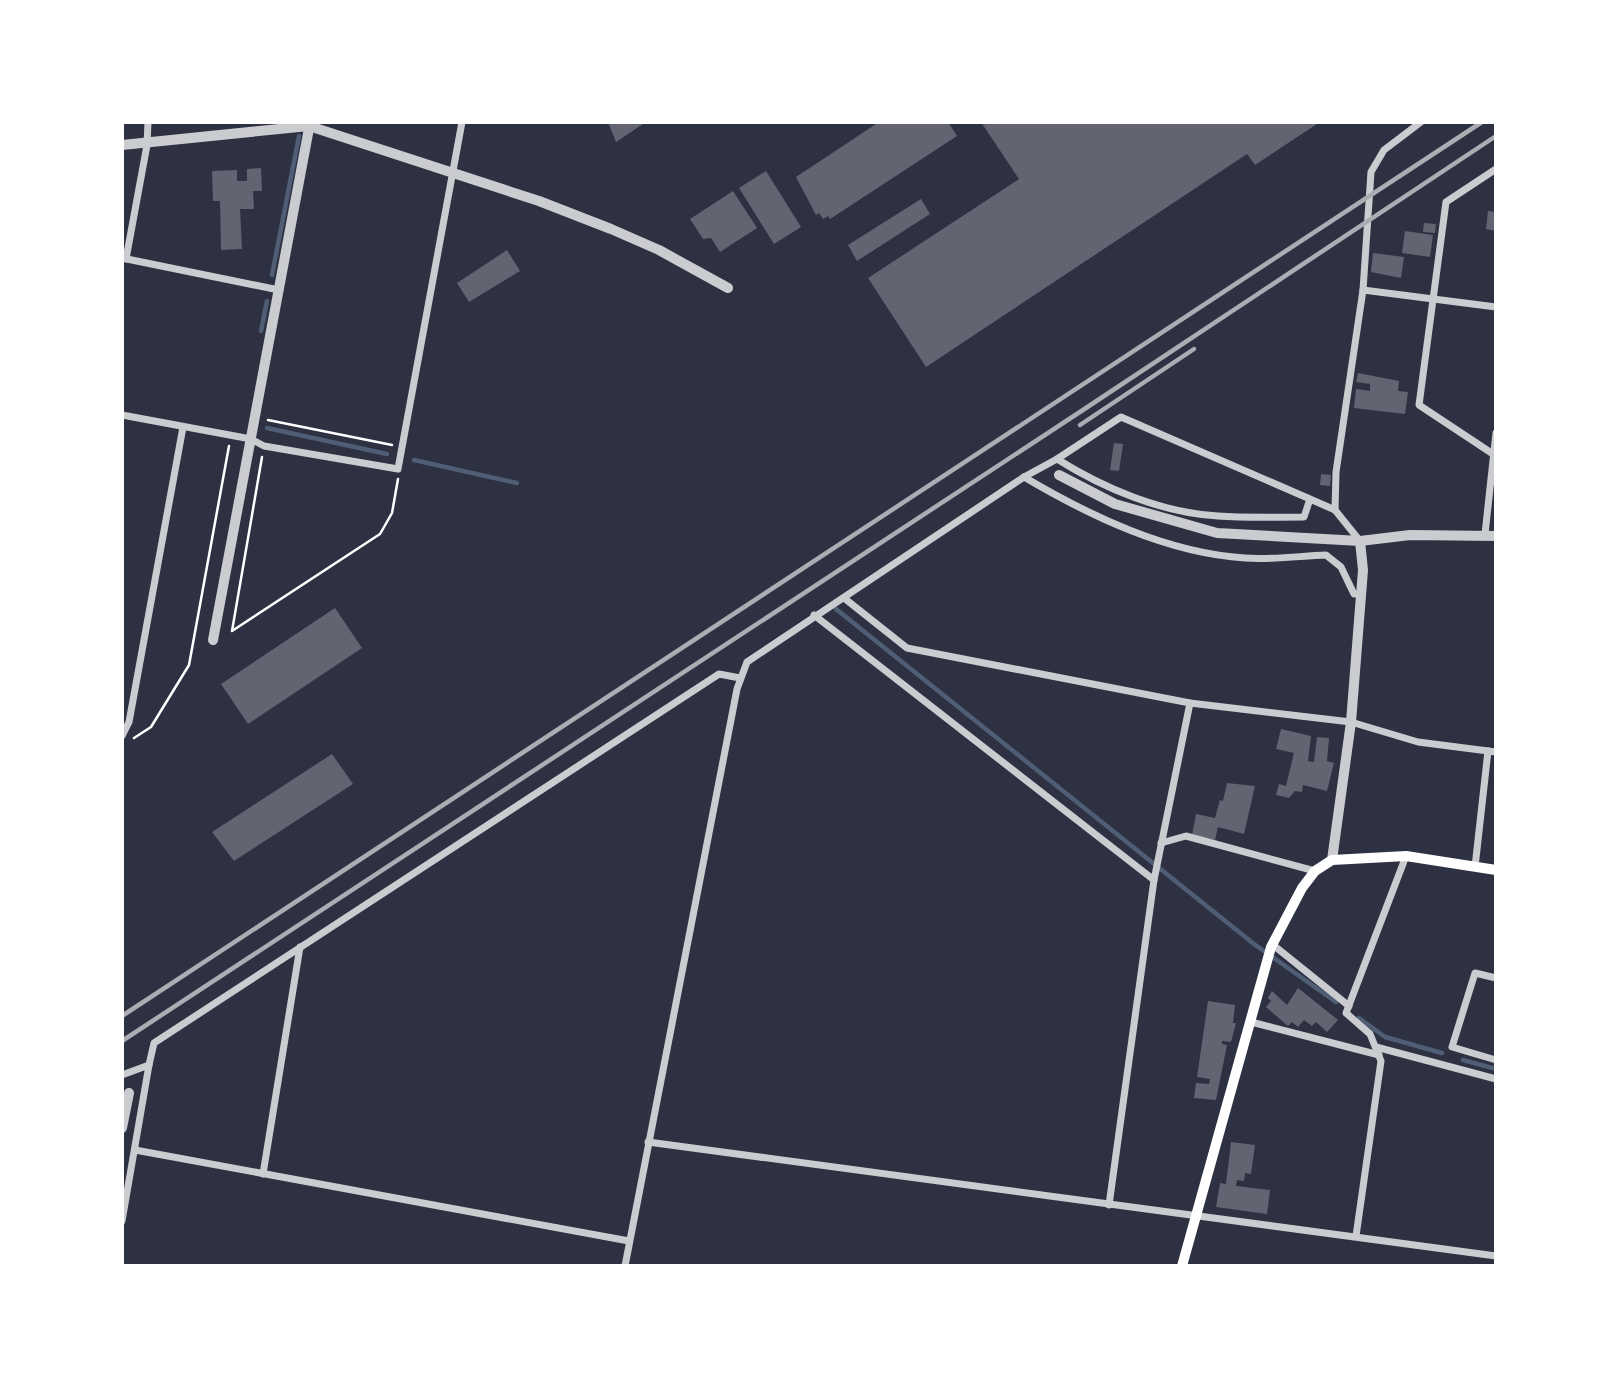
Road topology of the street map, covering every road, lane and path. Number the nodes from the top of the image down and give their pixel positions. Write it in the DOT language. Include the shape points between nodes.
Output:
graph roads {
  1 [pos="148,122"];
  2 [pos="462,122"];
  3 [pos="1421,122"];
  4 [pos="306,124"];
  5 [pos="122,145"];
  6 [pos="147,145"];
  7 [pos="1496,169"];
  8 [pos="454,173"];
  9 [pos="124,259"];
  10 [pos="729,288"];
  11 [pos="279,290"];
  12 [pos="1363,290"];
  13 [pos="1433,297"];
  14 [pos="1496,307"];
  15 [pos="122,415"];
  16 [pos="255,418"];
  17 [pos="183,427"];
  18 [pos="1496,433"];
  19 [pos="231,435"];
  20 [pos="251,439"];
  21 [pos="264,446"];
  22 [pos="402,447"];
  23 [pos="1493,454"];
  24 [pos="1057,459"];
  25 [pos="398,469"];
  26 [pos="1059,475"];
  27 [pos="1024,477"];
  28 [pos="1310,499"];
  29 [pos="1335,510"];
  30 [pos="1490,535"];
  31 [pos="1360,541"];
  32 [pos="1361,594"];
  33 [pos="844,598"];
  34 [pos="814,615"];
  35 [pos="213,640"];
  36 [pos="740,678"];
  37 [pos="1190,703"];
  38 [pos="1351,722"];
  39 [pos="122,736"];
  40 [pos="132,740"];
  41 [pos="1492,751"];
  42 [pos="1161,843"];
  43 [pos="1406,856"];
  44 [pos="1332,860"];
  45 [pos="1475,867"];
  46 [pos="1496,870"];
  47 [pos="1315,872"];
  48 [pos="1154,880"];
  49 [pos="1271,946"];
  50 [pos="300,947"];
  51 [pos="1496,978"];
  52 [pos="1349,1006"];
  53 [pos="1251,1022"];
  54 [pos="1452,1047"];
  55 [pos="1378,1051"];
  56 [pos="1496,1060"];
  57 [pos="149,1065"];
  58 [pos="1447,1065"];
  59 [pos="122,1075"];
  60 [pos="1496,1079"];
  61 [pos="129,1093"];
  62 [pos="122,1128"];
  63 [pos="648,1142"];
  64 [pos="135,1150"];
  65 [pos="263,1174"];
  66 [pos="1109,1205"];
  67 [pos="1195,1217"];
  68 [pos="122,1221"];
  69 [pos="1356,1236"];
  70 [pos="629,1241"];
  71 [pos="1496,1256"];
  72 [pos="625,1265"];
  73 [pos="1182,1265"];
  1 -- 6 [label="street"];
  2 -- 8 [label="street"];
  3 -- 12 [label="street" via="1384,150 1371,172"];
  4 -- 6 [label="street"];
  4 -- 8 [label="street"];
  4 -- 11 [label="street"];
  5 -- 6 [label="street"];
  6 -- 9 [label="street"];
  7 -- 13 [label="street" via="1446,202"];
  8 -- 10 [label="street" via="611,229"];
  8 -- 22 [label="street"];
  9 -- 11 [label="street"];
  11 -- 16 [label="street"];
  12 -- 13 [label="street"];
  12 -- 29 [label="street" via="1336,472"];
  13 -- 14 [label="street"];
  13 -- 23 [label="street" via="1419,405"];
  15 -- 17 [label="street"];
  16 -- 20 [label="street"];
  16 -- 22 [label="path"];
  17 -- 19 [label="street"];
  17 -- 39 [label="street" via="130,722"];
  18 -- 23 [label="street"];
  19 -- 20 [label="street"];
  19 -- 40 [label="path" via="189,665 150,727"];
  20 -- 21 [label="street"];
  20 -- 35 [label="street"];
  21 -- 25 [label="street"];
  21 -- 25 [label="path" via="232,631 380,534 397,498"];
  22 -- 25 [label="street"];
  23 -- 30 [label="street"];
  24 -- 27 [label="street"];
  24 -- 28 [label="street" via="1100,484 1169,508 1216,516 1304,517"];
  24 -- 28 [label="street" via="1121,418"];
  26 -- 31 [label="street" via="1115,504 1217,533"];
  27 -- 32 [label="street" via="1161,542 1245,558 1326,555 1341,567 1354,594"];
  27 -- 33 [label="street"];
  28 -- 29 [label="street"];
  29 -- 31 [label="street"];
  30 -- 31 [label="street" via="1410,535"];
  31 -- 32 [label="street"];
  32 -- 38 [label="street"];
  33 -- 34 [label="street"];
  33 -- 37 [label="street" via="907,648"];
  34 -- 36 [label="street" via="747,662"];
  34 -- 48 [label="street"];
  36 -- 50 [label="street" via="719,674"];
  36 -- 63 [label="street"];
  37 -- 38 [label="street"];
  37 -- 42 [label="street"];
  38 -- 41 [label="street" via="1418,742"];
  38 -- 44 [label="street"];
  41 -- 45 [label="street"];
  42 -- 47 [label="street" via="1186,835"];
  42 -- 48 [label="street"];
  43 -- 44 [label="main road"];
  43 -- 45 [label="main road"];
  43 -- 52 [label="street"];
  44 -- 47 [label="main road"];
  45 -- 46 [label="main road"];
  47 -- 49 [label="main road"];
  48 -- 66 [label="street"];
  49 -- 52 [label="street"];
  49 -- 53 [label="main road"];
  50 -- 57 [label="street" via="154,1042"];
  50 -- 65 [label="street"];
  51 -- 54 [label="street" via="1475,973"];
  52 -- 55 [label="street" via="1346,1013 1370,1034"];
  53 -- 55 [label="street"];
  53 -- 67 [label="main road"];
  54 -- 56 [label="street"];
  54 -- 58 [label="street"];
  55 -- 58 [label="street"];
  55 -- 69 [label="street" via="1381,1061"];
  57 -- 59 [label="street"];
  57 -- 64 [label="street"];
  58 -- 60 [label="street"];
  61 -- 62 [label="street"];
  63 -- 66 [label="street"];
  63 -- 70 [label="street"];
  64 -- 65 [label="street"];
  64 -- 68 [label="street"];
  65 -- 70 [label="street"];
  66 -- 67 [label="street"];
  67 -- 69 [label="street"];
  67 -- 73 [label="main road"];
  69 -- 71 [label="street"];
  70 -- 72 [label="street"];
}
